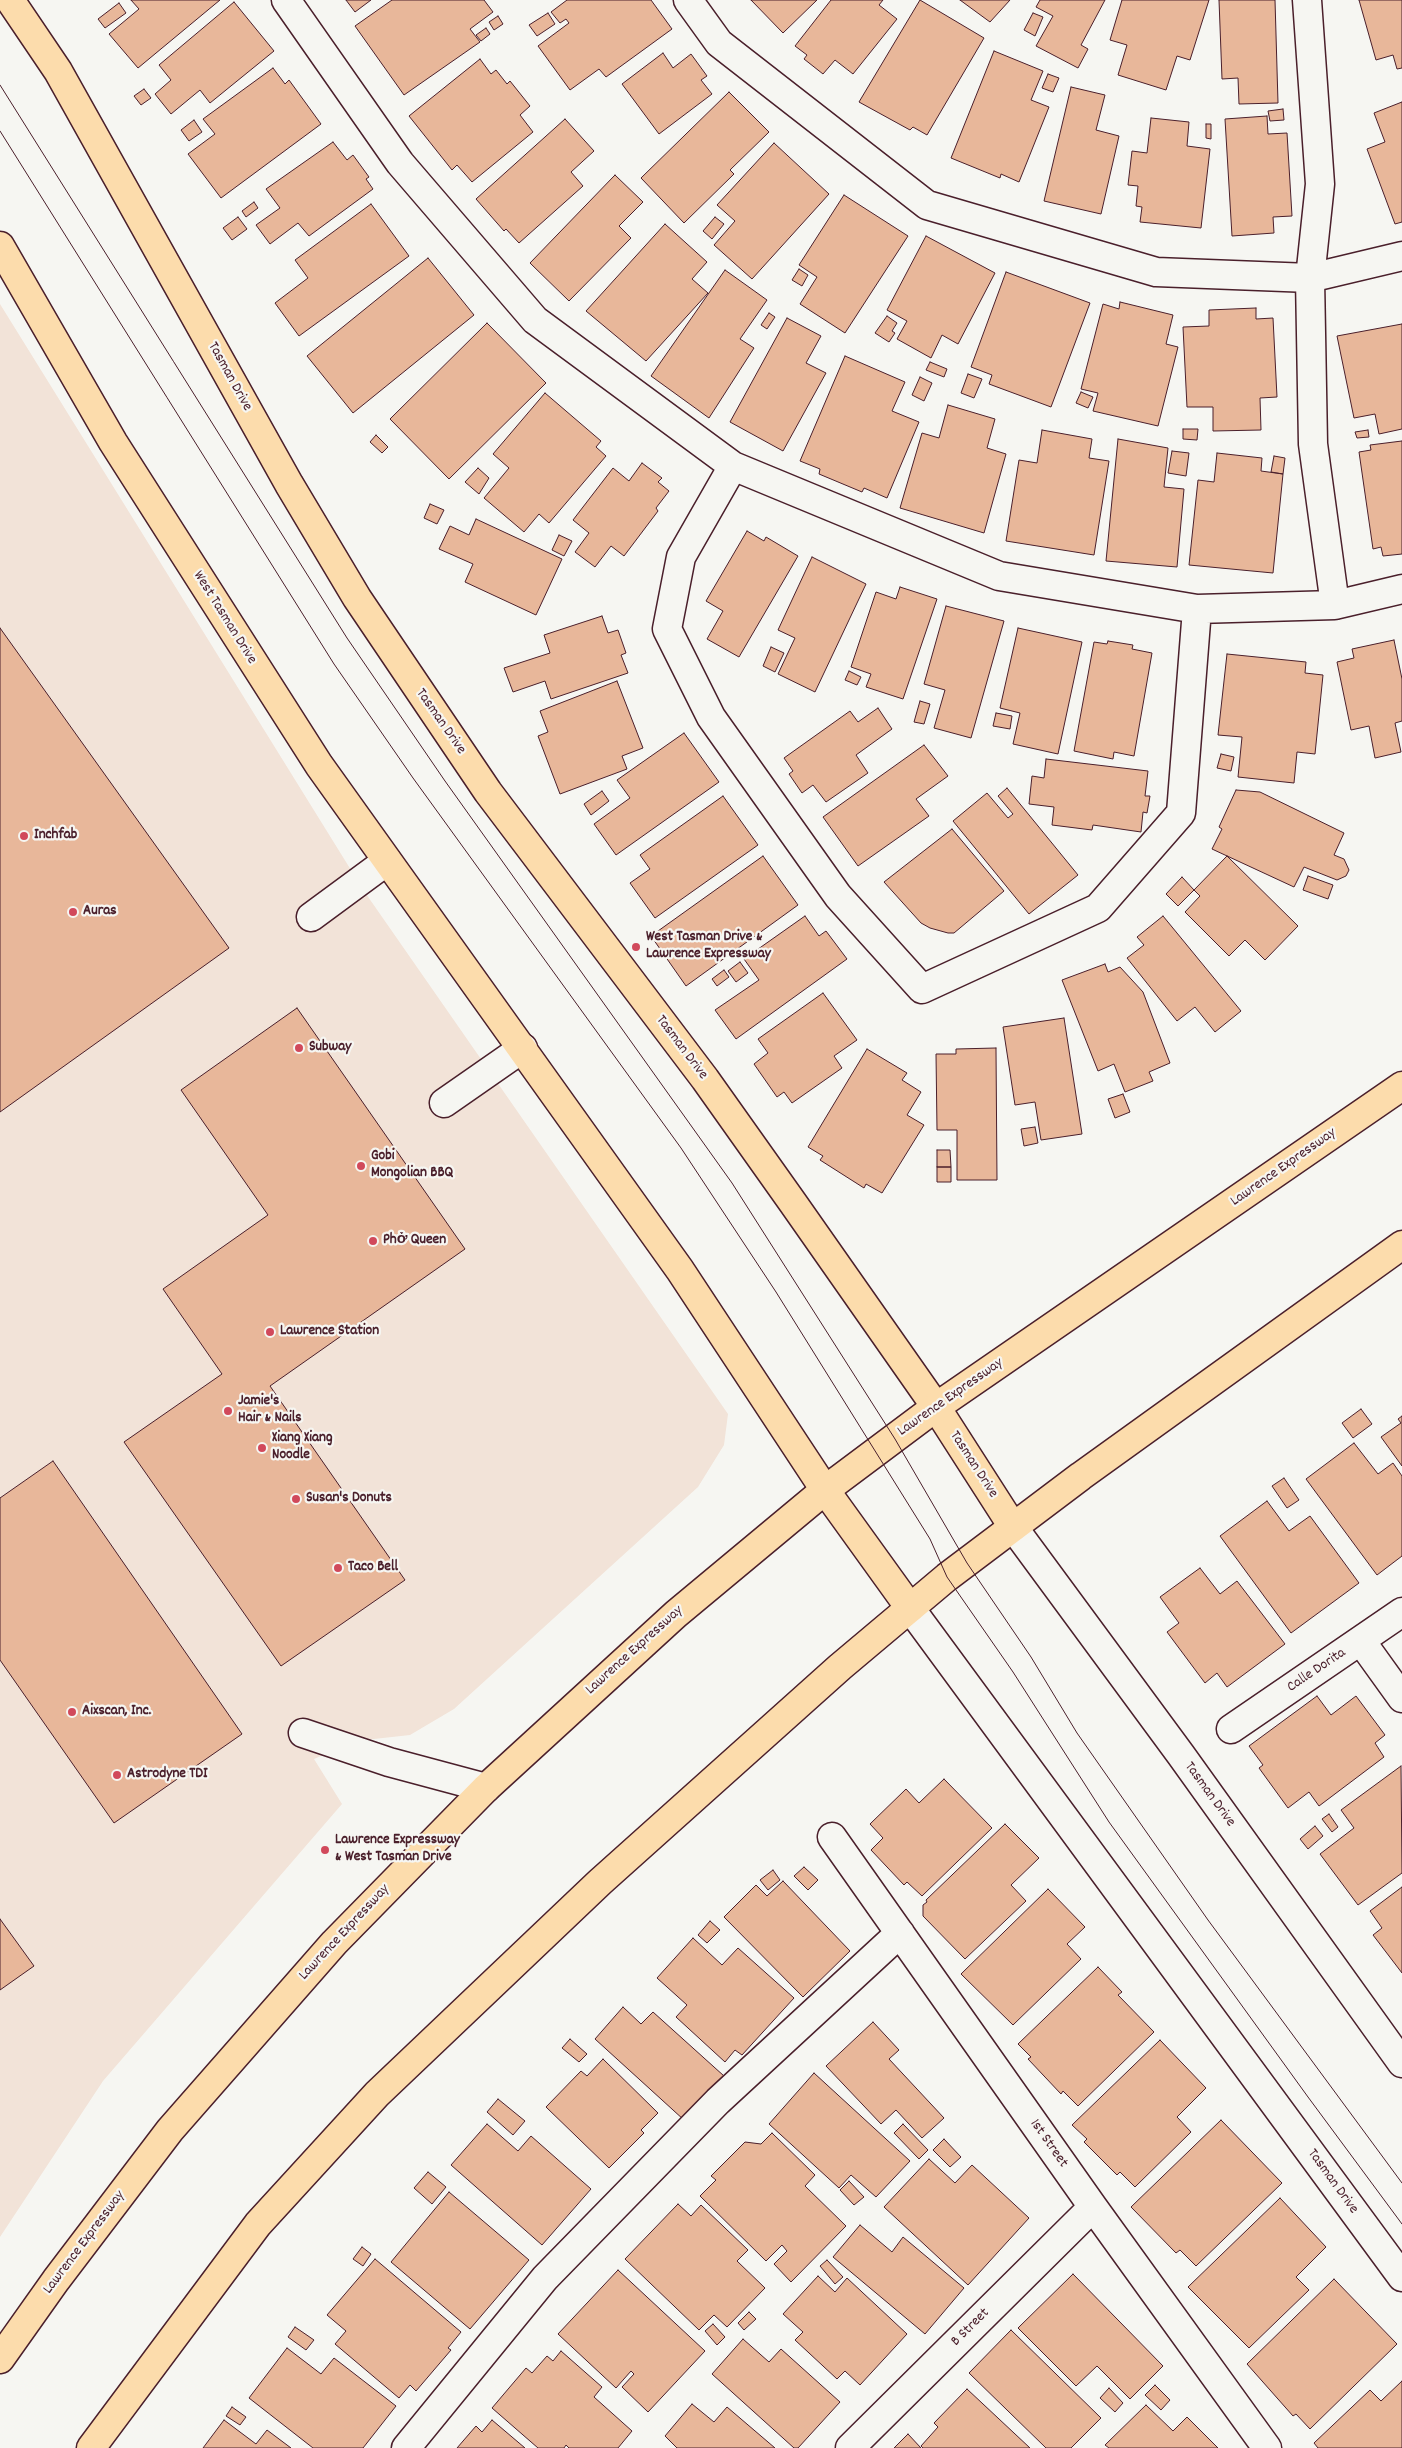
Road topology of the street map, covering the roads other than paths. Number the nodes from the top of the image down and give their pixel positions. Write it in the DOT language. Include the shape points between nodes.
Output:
graph roads {
  1 [pos="10,0"];
  2 [pos="286,0"];
  3 [pos="688,0"];
  4 [pos="1307,0"];
  5 [pos="0,246"];
  6 [pos="1402,256"];
  7 [pos="1310,278"];
  8 [pos="733,466"];
  9 [pos="1401,593"];
  10 [pos="1335,606"];
  11 [pos="1197,609"];
  12 [pos="338,792"];
  13 [pos="387,861"];
  14 [pos="311,916"];
  15 [pos="523,1048"];
  16 [pos="1402,1086"];
  17 [pos="444,1103"];
  18 [pos="1402,1245"];
  19 [pos="936,1407"];
  20 [pos="825,1490"];
  21 [pos="1013,1527"];
  22 [pos="910,1608"];
  23 [pos="1402,1612"];
  24 [pos="1361,1641"];
  25 [pos="1402,1698"];
  26 [pos="1231,1729"];
  27 [pos="302,1733"];
  28 [pos="486,1788"];
  29 [pos="832,1837"];
  30 [pos="900,1934"];
  31 [pos="1402,2064"];
  32 [pos="1093,2207"];
  33 [pos="1402,2277"];
  34 [pos="0,2358"];
  35 [pos="91,2448"];
  36 [pos="406,2448"];
  37 [pos="850,2448"];
  38 [pos="1267,2448"];
  1 -- 19 [label="main road, Tasman Drive" via="58,71 289,484 357,598 488,792 705,1079"];
  2 -- 8 [label="street" via="400,163 535,320"];
  3 -- 7 [label="street" via="719,43 927,205 1156,272"];
  4 -- 7 [label="street" via="1320,184"];
  5 -- 12 [label="main road, West Tasman Drive" via="113,442"];
  6 -- 7 [label="street"];
  7 -- 10 [label="street" via="1313,444"];
  8 -- 11 [label="street" via="999,576"];
  8 -- 11 [label="street" via="682,557 667,630 711,717 838,896 922,989 1098,908 1181,813"];
  9 -- 10 [label="street"];
  10 -- 11 [label="street"];
  12 -- 13 [label="main road, Tasman Drive"];
  13 -- 14 [label="street"];
  13 -- 15 [label="main road, Tasman Drive"];
  15 -- 17 [label="street"];
  15 -- 20 [label="main road, Tasman Drive" via="680,1270"];
  16 -- 19 [label="main road, Lawrence Expressway"];
  18 -- 21 [label="main road"];
  19 -- 20 [label="main road, Lawrence Expressway"];
  19 -- 21 [label="main road, Tasman Drive"];
  20 -- 22 [label="main road, Tasman Drive"];
  20 -- 28 [label="main road, Lawrence Expressway" via="676,1614"];
  21 -- 22 [label="main road"];
  21 -- 31 [label="street, Tasman Drive"];
  22 -- 33 [label="street, Tasman Drive"];
  22 -- 35 [label="main road" via="600,1882 377,2094 258,2224"];
  23 -- 24 [label="street, Calle Dorita"];
  24 -- 25 [label="street"];
  24 -- 26 [label="street, Calle Dorita"];
  27 -- 28 [label="street" via="390,1762"];
  28 -- 34 [label="main road, Lawrence Expressway" via="334,1943 170,2130"];
  29 -- 30 [label="street, 1st Street"];
  30 -- 32 [label="street, 1st Street"];
  30 -- 36 [label="street" via="718,2101 545,2278"];
  32 -- 37 [label="street, B Street"];
  32 -- 38 [label="street, 1st Street"];
}
